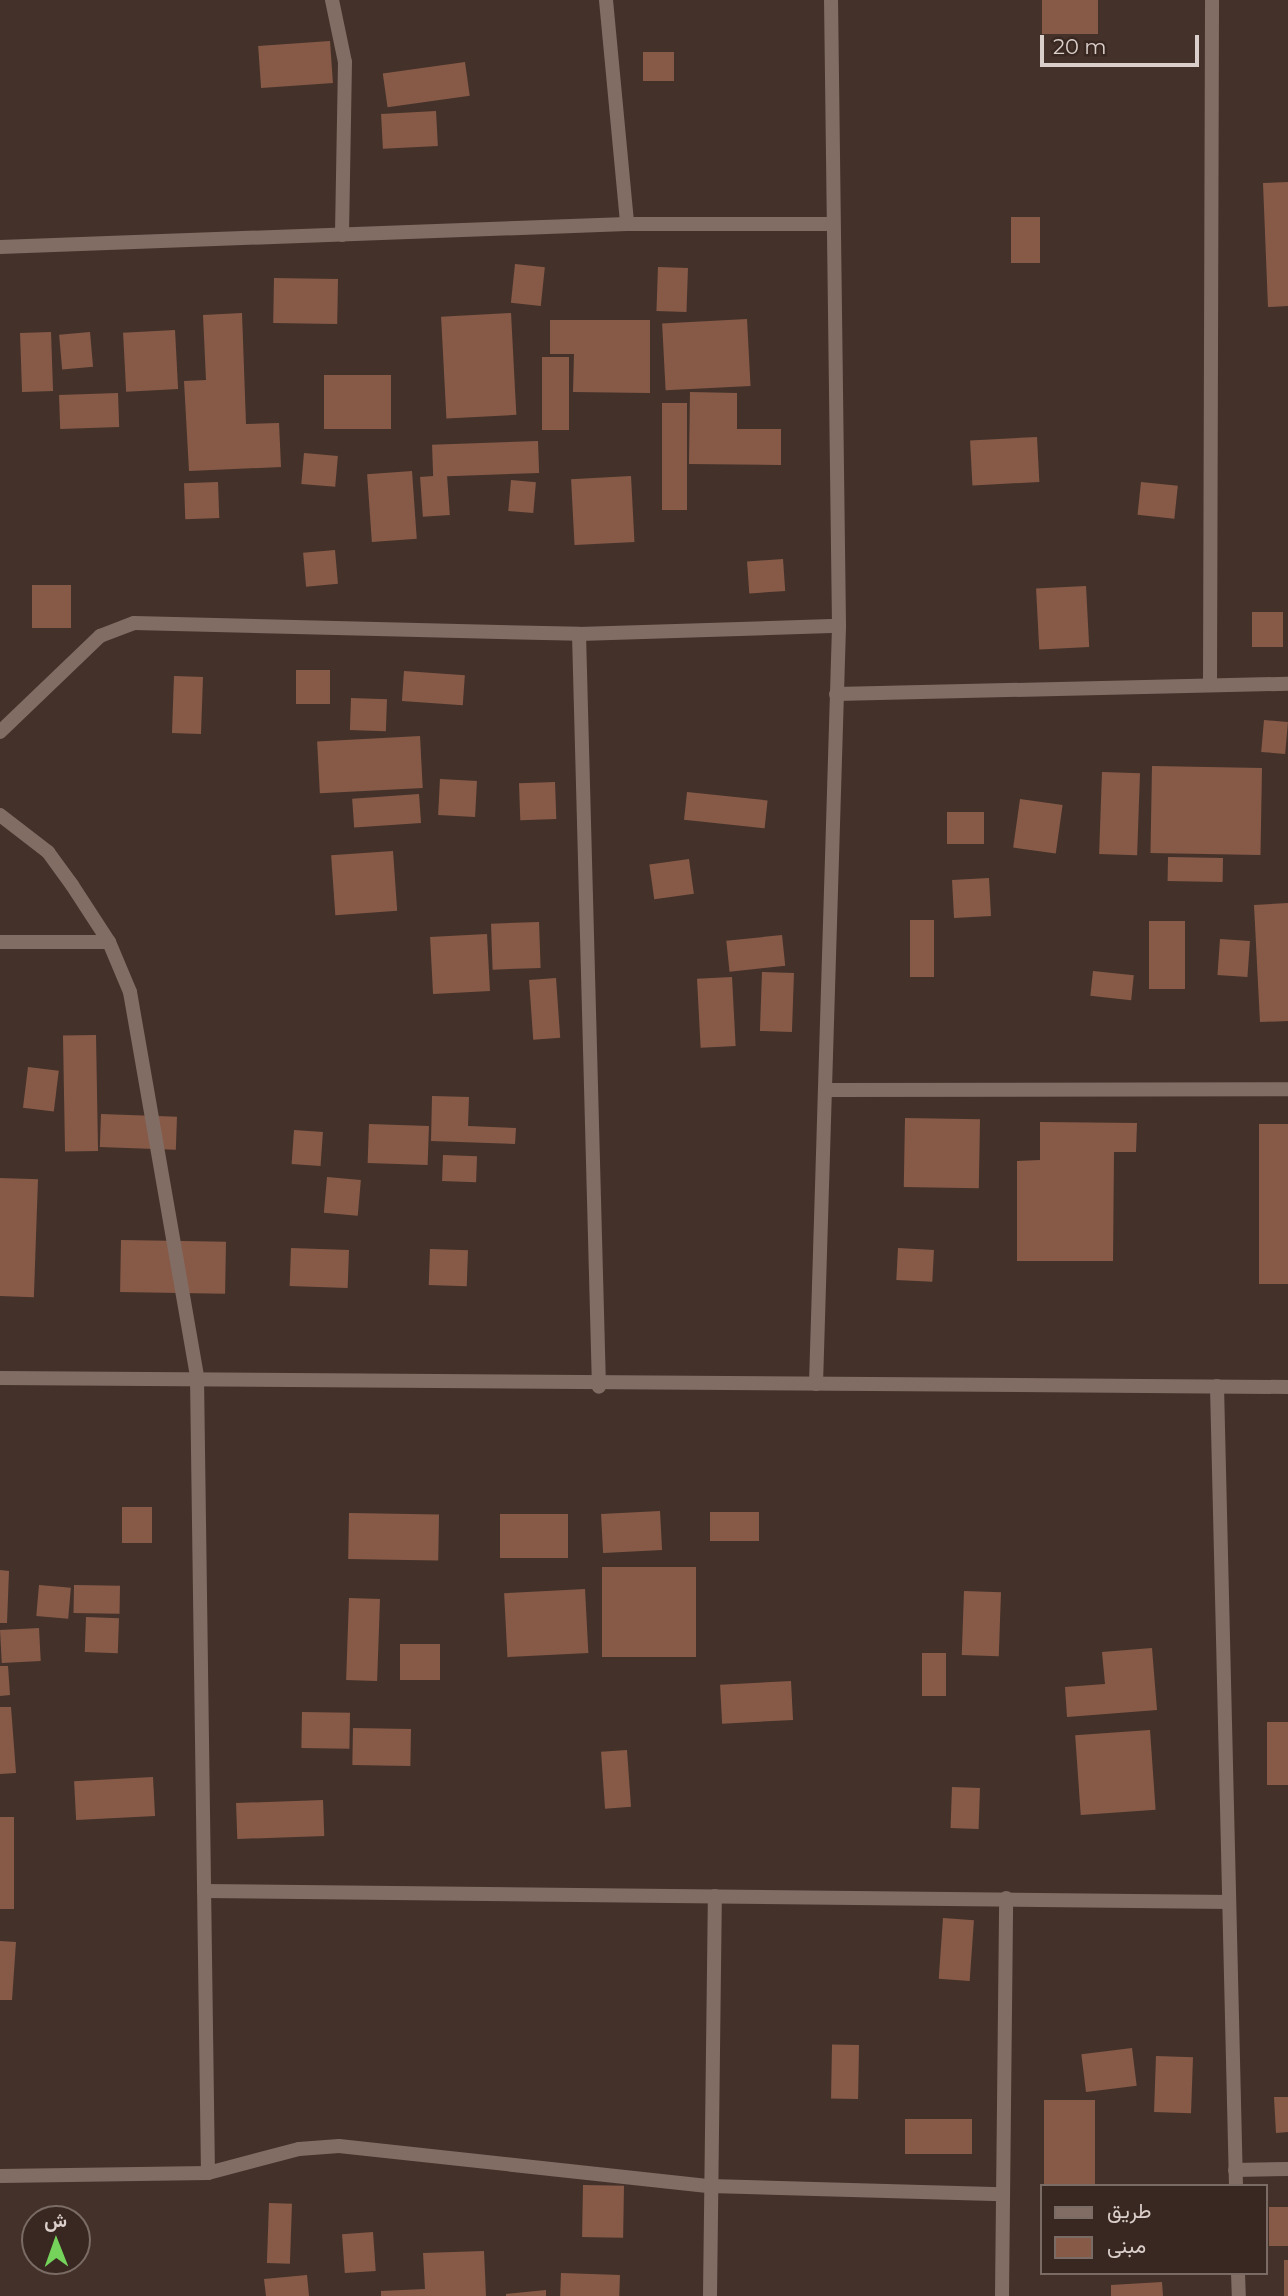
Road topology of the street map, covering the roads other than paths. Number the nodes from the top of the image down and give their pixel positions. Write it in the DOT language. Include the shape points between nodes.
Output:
graph roads {
  1 [pos="332,0"];
  2 [pos="606,0"];
  3 [pos="831,0"];
  4 [pos="1212,0"];
  5 [pos="832,223"];
  6 [pos="627,224"];
  7 [pos="342,235"];
  8 [pos="0,247"];
  9 [pos="839,626"];
  10 [pos="579,635"];
  11 [pos="1288,684"];
  12 [pos="1210,685"];
  13 [pos="836,694"];
  14 [pos="0,732"];
  15 [pos="0,815"];
  16 [pos="0,942"];
  17 [pos="109,942"];
  18 [pos="1288,1089"];
  19 [pos="830,1090"];
  20 [pos="198,1377"];
  21 [pos="0,1378"];
  22 [pos="816,1384"];
  23 [pos="1217,1386"];
  24 [pos="599,1387"];
  25 [pos="1288,1387"];
  26 [pos="204,1891"];
  27 [pos="715,1896"];
  28 [pos="1006,1898"];
  29 [pos="1229,1902"];
  30 [pos="1288,2169"];
  31 [pos="1236,2170"];
  32 [pos="208,2174"];
  33 [pos="0,2176"];
  34 [pos="1236,2184"];
  35 [pos="710,2186"];
  36 [pos="1002,2194"];
  37 [pos="1238,2275"];
  38 [pos="710,2296"];
  39 [pos="1002,2296"];
  40 [pos="1239,2296"];
  1 -- 7 [label="street" via="345,62"];
  2 -- 6 [label="street"];
  3 -- 5 [label="street"];
  4 -- 12 [label="street"];
  5 -- 6 [label="street"];
  5 -- 9 [label="street"];
  6 -- 7 [label="street"];
  7 -- 8 [label="street"];
  9 -- 10 [label="street"];
  9 -- 13 [label="street"];
  10 -- 14 [label="street" via="134,623 100,636"];
  10 -- 24 [label="street"];
  11 -- 12 [label="street"];
  12 -- 13 [label="street"];
  13 -- 19 [label="street"];
  15 -- 17 [label="street" via="48,852"];
  16 -- 17 [label="street"];
  17 -- 20 [label="street" via="130,992"];
  18 -- 19 [label="street"];
  19 -- 22 [label="street"];
  20 -- 21 [label="street"];
  20 -- 24 [label="street"];
  20 -- 26 [label="street"];
  22 -- 23 [label="street"];
  22 -- 24 [label="street"];
  23 -- 25 [label="street"];
  23 -- 29 [label="street"];
  26 -- 27 [label="street"];
  26 -- 32 [label="street"];
  27 -- 28 [label="street"];
  27 -- 35 [label="street"];
  28 -- 29 [label="street"];
  28 -- 36 [label="street"];
  29 -- 31 [label="street"];
  30 -- 31 [label="street"];
  31 -- 34 [label="street"];
  32 -- 33 [label="street"];
  32 -- 35 [label="street" via="299,2149 338,2146"];
  35 -- 36 [label="street"];
  35 -- 38 [label="street"];
  36 -- 39 [label="street"];
  37 -- 40 [label="street"];
}
